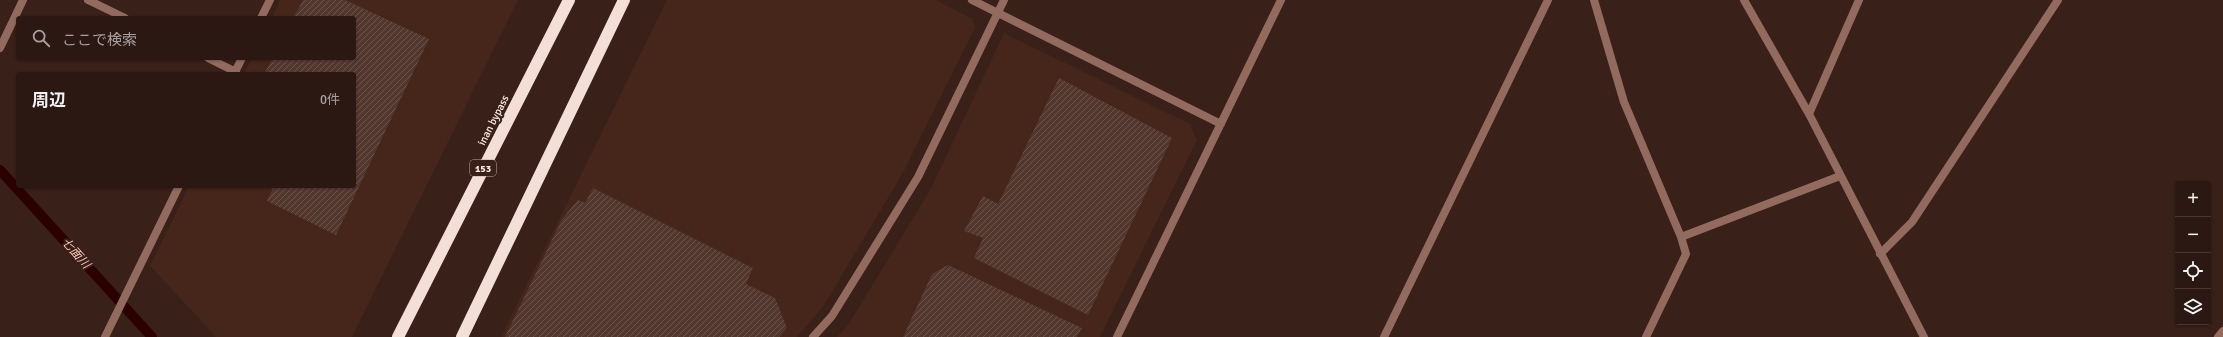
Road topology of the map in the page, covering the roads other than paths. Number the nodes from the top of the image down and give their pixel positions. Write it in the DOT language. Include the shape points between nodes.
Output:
graph roads {
  1 [pos="23,0"];
  2 [pos="88,0"];
  3 [pos="270,0"];
  4 [pos="569,0"];
  5 [pos="624,0"];
  6 [pos="972,0"];
  7 [pos="1004,0"];
  8 [pos="1281,0"];
  9 [pos="1548,0"];
  10 [pos="1594,0"];
  11 [pos="1744,0"];
  12 [pos="1859,0"];
  13 [pos="2058,0"];
  14 [pos="998,13"];
  15 [pos="121,16"];
  16 [pos="262,16"];
  17 [pos="0,48"];
  18 [pos="212,60"];
  19 [pos="241,60"];
  20 [pos="233,72"];
  21 [pos="235,72"];
  22 [pos="1809,114"];
  23 [pos="1221,124"];
  24 [pos="1840,176"];
  25 [pos="178,188"];
  26 [pos="1681,237"];
  27 [pos="1880,254"];
  28 [pos="2223,331"];
  29 [pos="104,337"];
  30 [pos="398,337"];
  31 [pos="462,337"];
  32 [pos="813,337"];
  33 [pos="1118,337"];
  34 [pos="1384,337"];
  35 [pos="1646,337"];
  36 [pos="1924,337"];
  37 [pos="2218,337"];
  1 -- 17 [label="street"];
  2 -- 15 [label="street"];
  3 -- 16 [label="street"];
  4 -- 30 [label="highway, inan bypass / 153"];
  5 -- 31 [label="highway"];
  6 -- 14 [label="street"];
  7 -- 14 [label="street"];
  8 -- 23 [label="street"];
  9 -- 34 [label="street"];
  10 -- 26 [label="street" via="1624,102"];
  11 -- 22 [label="street"];
  12 -- 22 [label="street"];
  13 -- 27 [label="street" via="1912,222"];
  14 -- 23 [label="street"];
  14 -- 32 [label="street" via="918,177 832,316"];
  18 -- 20 [label="street"];
  19 -- 21 [label="street"];
  22 -- 24 [label="street"];
  23 -- 33 [label="street"];
  24 -- 26 [label="street"];
  24 -- 27 [label="street"];
  25 -- 29 [label="street"];
  26 -- 35 [label="street" via="1686,254"];
  27 -- 36 [label="street"];
  28 -- 37 [label="street"];
}
